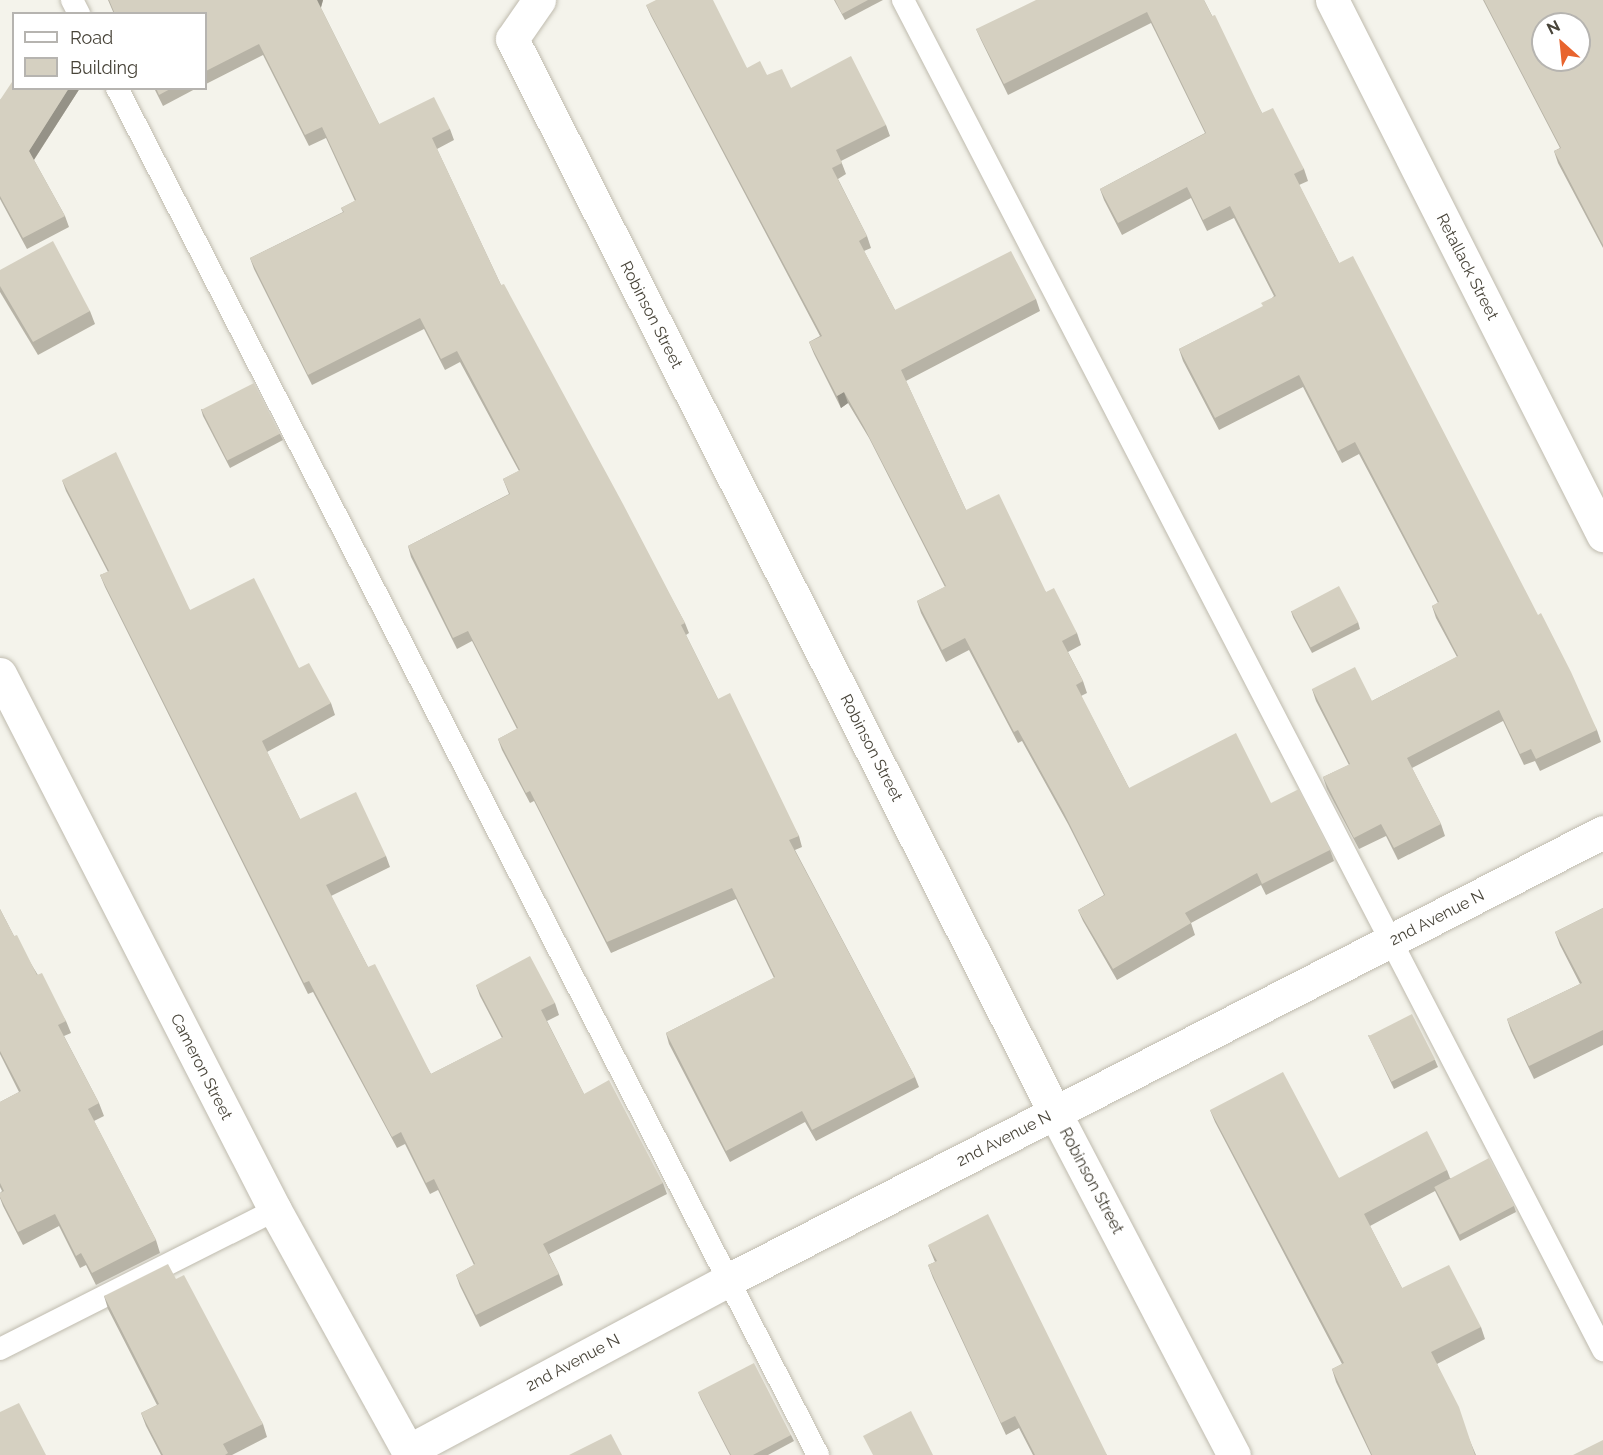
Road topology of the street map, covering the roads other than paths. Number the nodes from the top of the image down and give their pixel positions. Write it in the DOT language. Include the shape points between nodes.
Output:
graph roads {
  1 [pos="539,0"];
  2 [pos="903,0"];
  3 [pos="1332,0"];
  4 [pos="118,90"];
  5 [pos="1603,535"];
  6 [pos="0,674"];
  7 [pos="1603,832"];
  8 [pos="1392,941"];
  9 [pos="1055,1113"];
  10 [pos="275,1210"];
  11 [pos="728,1280"];
  12 [pos="0,1349"];
  13 [pos="1603,1350"];
  14 [pos="409,1453"];
  15 [pos="818,1455"];
  16 [pos="1234,1455"];
  1 -- 9 [label="street, Robinson Street" via="512,39"];
  2 -- 8 [label="lane"];
  3 -- 5 [label="street, Retallack Street"];
  4 -- 11 [label="lane"];
  6 -- 10 [label="street, Cameron Street"];
  7 -- 8 [label="street, 2nd Avenue N"];
  8 -- 9 [label="street, 2nd Avenue N"];
  8 -- 13 [label="lane"];
  9 -- 11 [label="street, 2nd Avenue N"];
  9 -- 16 [label="street, Robinson Street"];
  10 -- 12 [label="lane"];
  10 -- 14 [label="street, Cameron Street"];
  11 -- 14 [label="street, 2nd Avenue N"];
  11 -- 15 [label="lane"];
}
